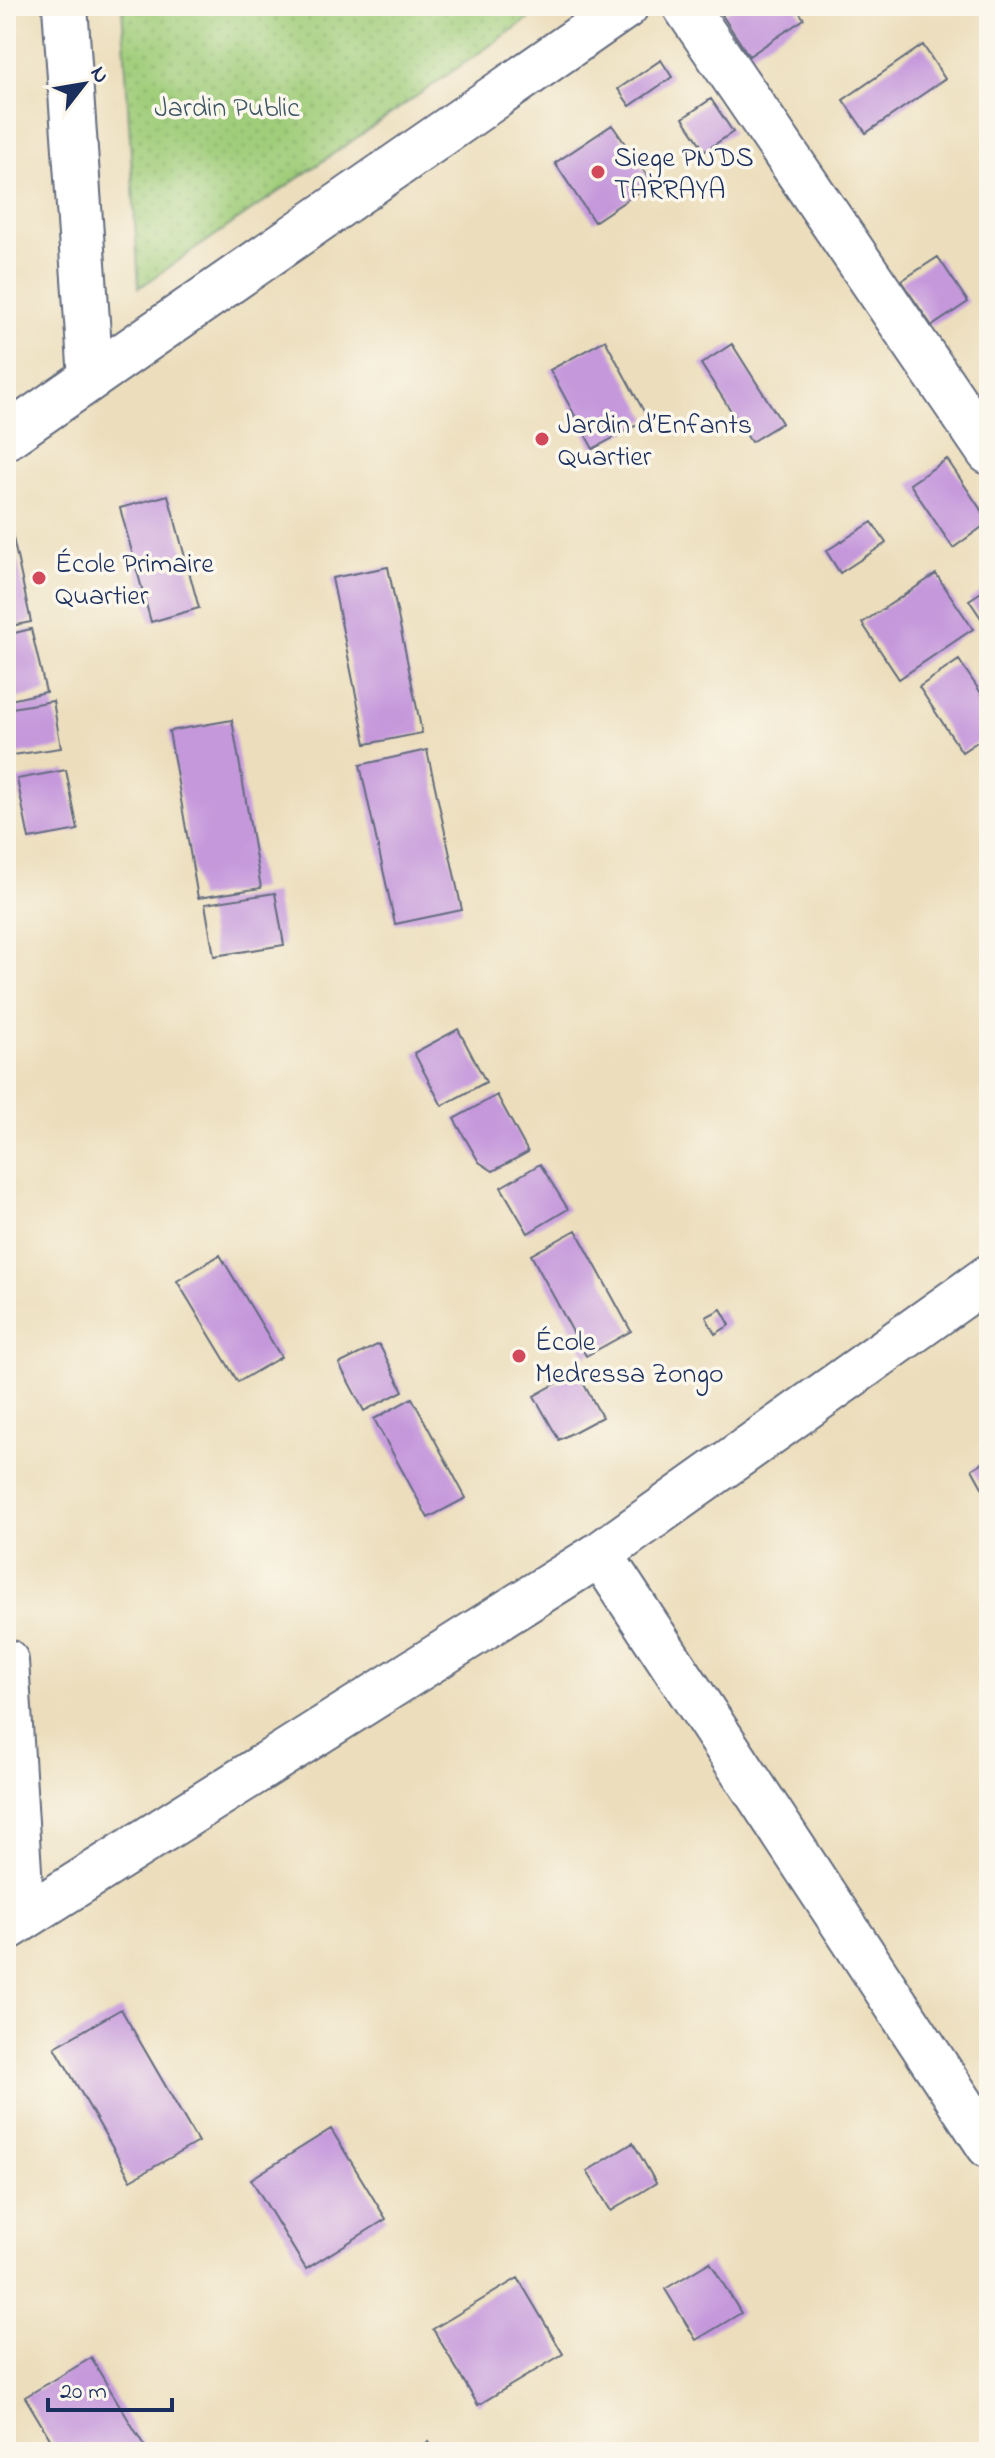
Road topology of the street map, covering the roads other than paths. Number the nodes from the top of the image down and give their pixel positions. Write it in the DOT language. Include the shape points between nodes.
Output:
graph roads {
  1 [pos="65,6"];
  2 [pos="626,6"];
  3 [pos="685,6"];
  4 [pos="91,378"];
  5 [pos="6,437"];
  6 [pos="989,452"];
  7 [pos="989,1277"];
  8 [pos="600,1554"];
  9 [pos="6,1661"];
  10 [pos="14,1924"];
  11 [pos="989,2146"];
  1 -- 4 [label="street"];
  2 -- 4 [label="street"];
  3 -- 6 [label="street"];
  4 -- 5 [label="street"];
  7 -- 8 [label="street"];
  8 -- 10 [label="street"];
  8 -- 11 [label="street"];
  9 -- 10 [label="street"];
}
